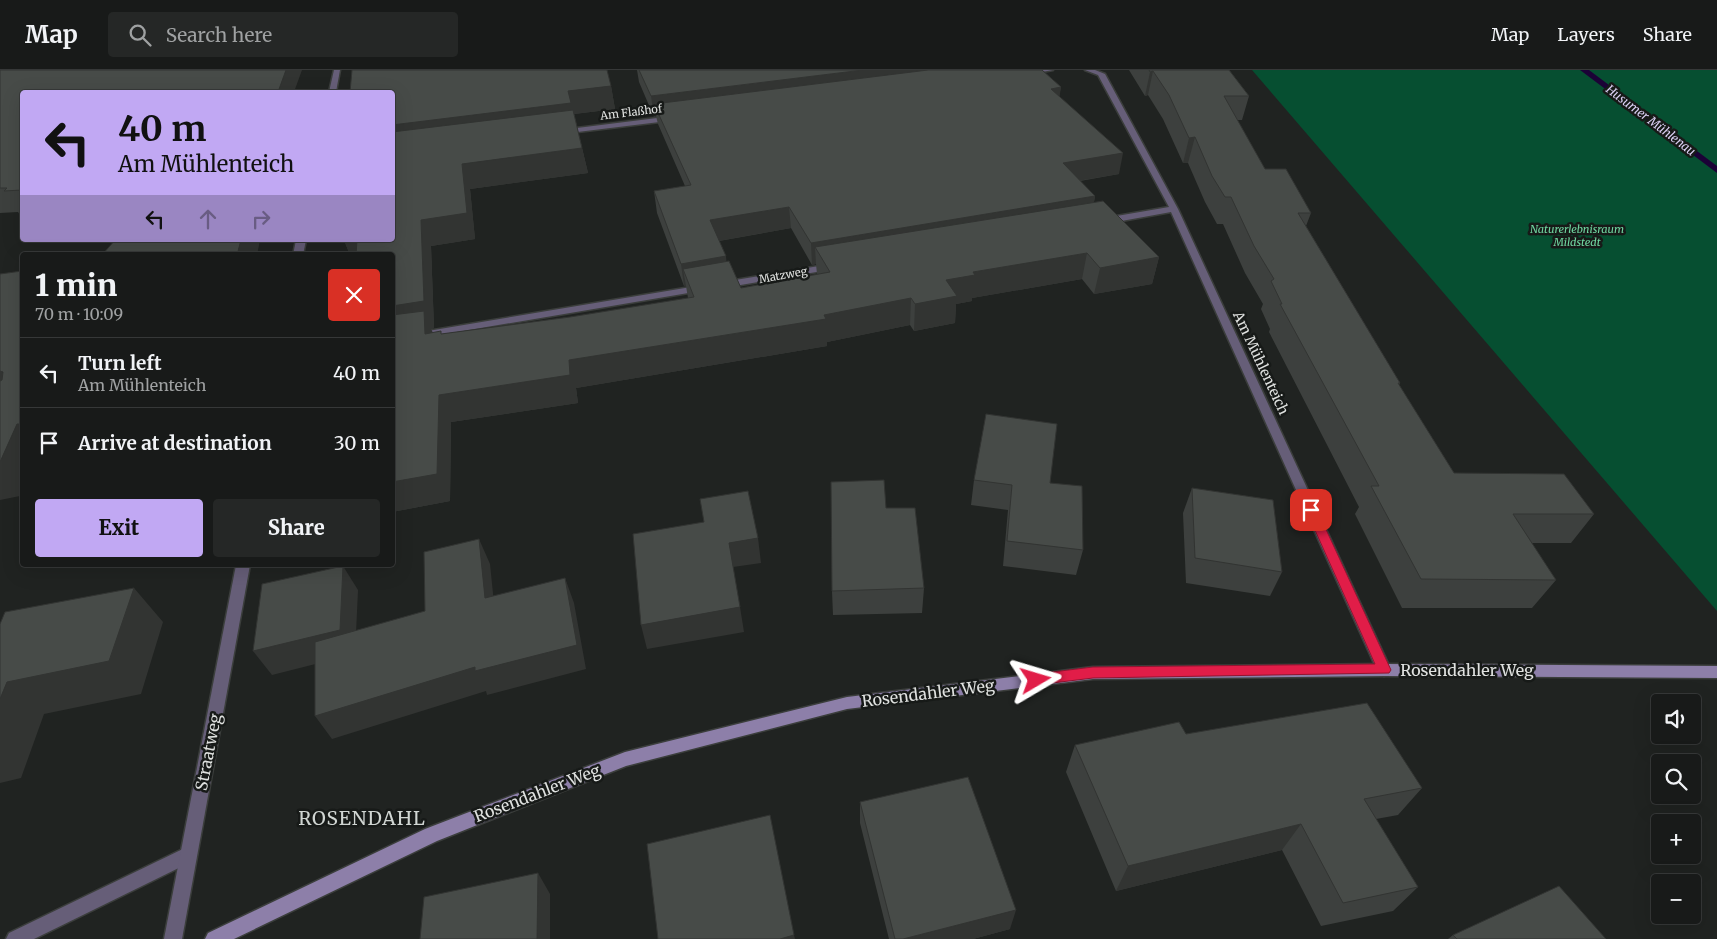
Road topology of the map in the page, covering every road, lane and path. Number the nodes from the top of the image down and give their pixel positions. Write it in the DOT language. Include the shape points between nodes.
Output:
graph roads {
  1 [pos="337,70"];
  2 [pos="1050,70"];
  3 [pos="1088,70"];
  4 [pos="1021,74"];
  5 [pos="332,90"];
  6 [pos="677,118"];
  7 [pos="550,134"];
  8 [pos="1174,209"];
  9 [pos="1096,222"];
  10 [pos="842,265"];
  11 [pos="395,340"];
  12 [pos="243,567"];
  13 [pos="1384,670"];
  14 [pos="1717,672"];
  15 [pos="189,854"];
  16 [pos="15,939"];
  17 [pos="173,939"];
  18 [pos="214,939"];
  1 -- 5 [label="street"];
  2 -- 4 [label="street"];
  3 -- 8 [label="street, Am Mühlenteich" via="1102,74"];
  6 -- 7 [label="street, Am Flaßhof"];
  8 -- 9 [label="street"];
  8 -- 13 [label="street, Am Mühlenteich"];
  10 -- 11 [label="street, Matzweg"];
  12 -- 15 [label="street, Straatweg"];
  13 -- 14 [label="street, Rosendahler Weg"];
  13 -- 18 [label="street, Rosendahler Weg" via="1093,672 847,704 624,759 431,835"];
  15 -- 16 [label="street"];
  15 -- 17 [label="street, Straatweg"];
}
